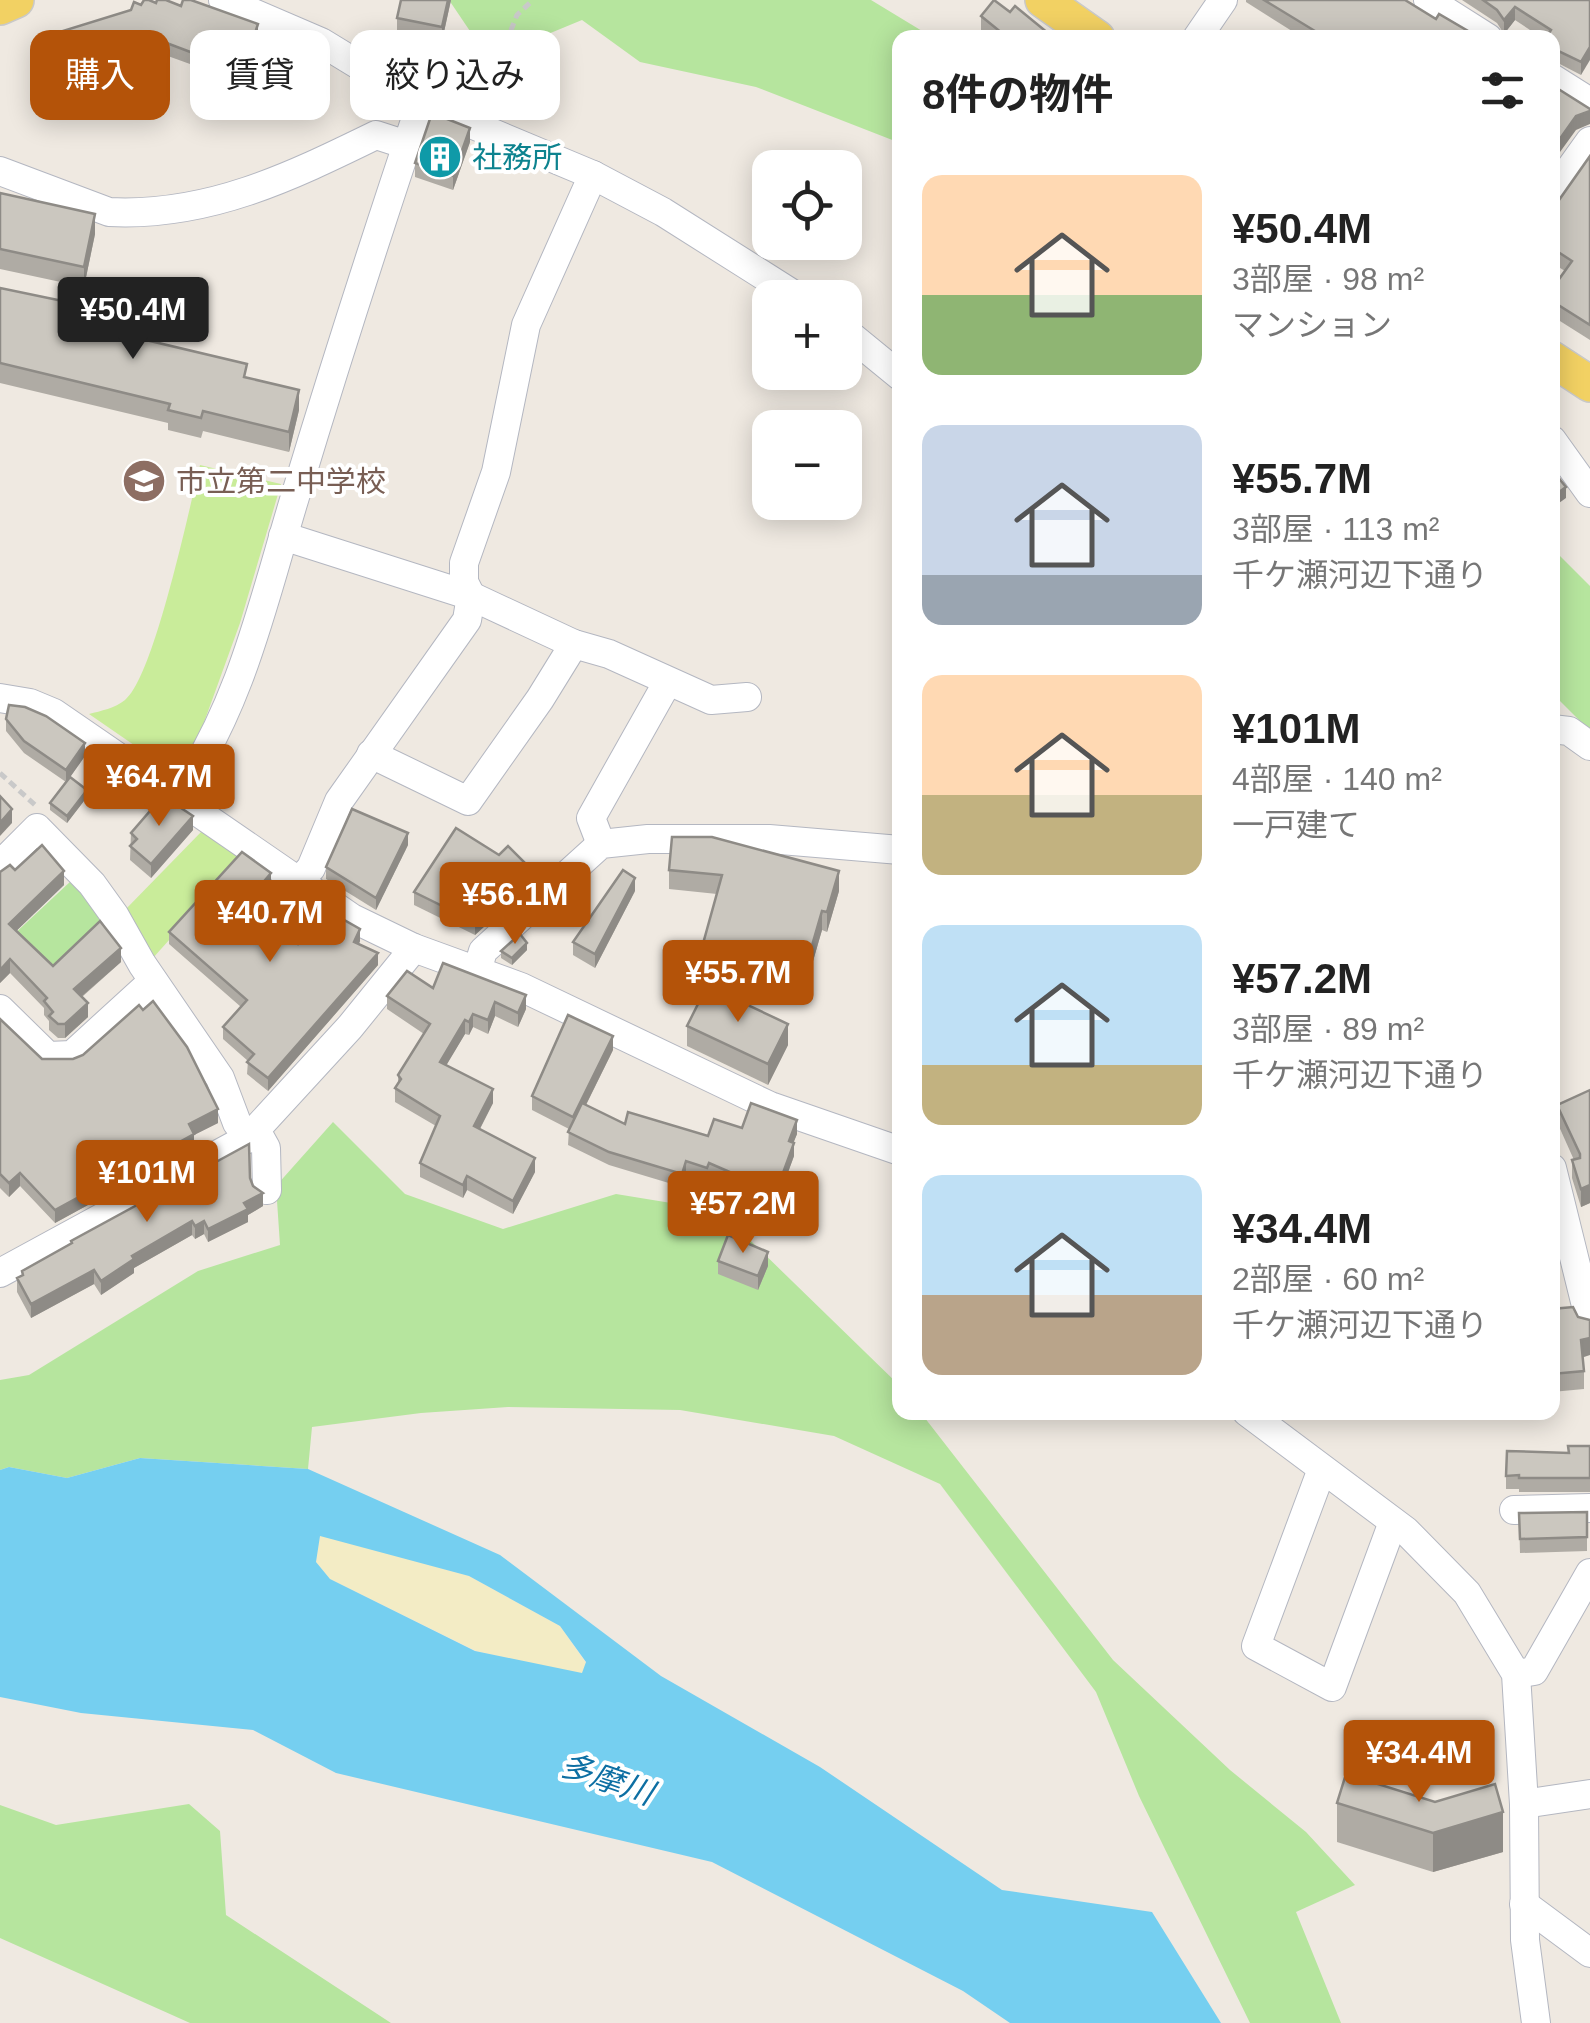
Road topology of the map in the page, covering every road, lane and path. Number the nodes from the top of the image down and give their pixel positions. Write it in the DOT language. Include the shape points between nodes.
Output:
graph roads {
  1 [pos="16,0"];
  2 [pos="223,0"];
  3 [pos="533,0"];
  4 [pos="1043,0"];
  5 [pos="1224,0"];
  6 [pos="1428,0"];
  7 [pos="0,7"];
  8 [pos="1085,30"];
  9 [pos="1203,30"];
  10 [pos="1475,30"];
  11 [pos="350,59"];
  12 [pos="1560,83"];
  13 [pos="1590,102"];
  14 [pos="415,120"];
  15 [pos="461,120"];
  16 [pos="473,125"];
  17 [pos="1590,141"];
  18 [pos="407,145"];
  19 [pos="0,171"];
  20 [pos="593,175"];
  21 [pos="1560,183"];
  22 [pos="771,280"];
  23 [pos="862,345"];
  24 [pos="1560,364"];
  25 [pos="892,369"];
  26 [pos="1590,384"];
  27 [pos="1560,451"];
  28 [pos="1590,493"];
  29 [pos="283,536"];
  30 [pos="471,596"];
  31 [pos="574,644"];
  32 [pos="668,683"];
  33 [pos="747,697"];
  34 [pos="0,698"];
  35 [pos="1560,730"];
  36 [pos="1590,746"];
  37 [pos="371,754"];
  38 [pos="0,773"];
  39 [pos="177,797"];
  40 [pos="37,828"];
  41 [pos="601,844"];
  42 [pos="892,846"];
  43 [pos="0,865"];
  44 [pos="300,883"];
  45 [pos="256,928"];
  46 [pos="414,948"];
  47 [pos="477,971"];
  48 [pos="153,981"];
  49 [pos="0,1009"];
  50 [pos="248,1138"];
  51 [pos="892,1149"];
  52 [pos="267,1190"];
  53 [pos="1563,1258"];
  54 [pos="0,1273"];
  55 [pos="1590,1322"];
  56 [pos="1258,1420"];
  57 [pos="1322,1469"];
  58 [pos="1590,1508"];
  59 [pos="1514,1510"];
  60 [pos="1393,1522"];
  61 [pos="1590,1574"];
  62 [pos="1516,1674"];
  63 [pos="1590,1794"];
  64 [pos="1524,1804"];
  65 [pos="1524,1904"];
  66 [pos="1590,1952"];
  67 [pos="1536,2023"];
  1 -- 7 [label="main road"];
  2 -- 11 [label="street"];
  3 -- 16 [label="path" via="517,14"];
  4 -- 8 [label="main road"];
  5 -- 9 [label="street"];
  6 -- 10 [label="street"];
  12 -- 13 [label="street"];
  14 -- 18 [label="street"];
  15 -- 16 [label="street"];
  16 -- 20 [label="street"];
  17 -- 21 [label="street"];
  18 -- 19 [label="street" via="376,135 282,181 201,206 127,213"];
  18 -- 29 [label="street"];
  20 -- 22 [label="street"];
  20 -- 30 [label="street" via="526,325 496,472 464,563"];
  23 -- 25 [label="street"];
  24 -- 26 [label="main road"];
  27 -- 28 [label="street"];
  29 -- 30 [label="street"];
  29 -- 39 [label="street" via="238,686"];
  30 -- 31 [label="street"];
  30 -- 37 [label="street" via="466,620"];
  31 -- 32 [label="street"];
  31 -- 37 [label="street" via="468,800"];
  32 -- 33 [label="street" via="711,700"];
  32 -- 41 [label="street" via="591,818"];
  34 -- 39 [label="street" via="54,713"];
  35 -- 36 [label="street"];
  37 -- 44 [label="street"];
  38 -- 40 [label="path" via="41,811"];
  39 -- 44 [label="street"];
  40 -- 43 [label="street"];
  40 -- 48 [label="street" via="92,884"];
  41 -- 42 [label="street" via="769,839"];
  41 -- 47 [label="street" via="484,951"];
  44 -- 45 [label="street"];
  44 -- 46 [label="street"];
  46 -- 47 [label="street"];
  46 -- 50 [label="street"];
  47 -- 51 [label="street" via="770,1106"];
  48 -- 49 [label="street" via="72,1055 48,1056"];
  48 -- 50 [label="street" via="220,1078"];
  50 -- 52 [label="street" via="261,1139 266,1148"];
  50 -- 54 [label="street"];
  53 -- 55 [label="street"];
  56 -- 57 [label="street"];
  57 -- 60 [label="street"];
  57 -- 60 [label="street" via="1256,1646 1332,1687"];
  58 -- 59 [label="street"];
  60 -- 62 [label="street" via="1467,1593"];
  61 -- 62 [label="street" via="1534,1671"];
  62 -- 64 [label="street"];
  63 -- 64 [label="street"];
  64 -- 65 [label="street"];
  65 -- 66 [label="street"];
  65 -- 67 [label="street"];
}
